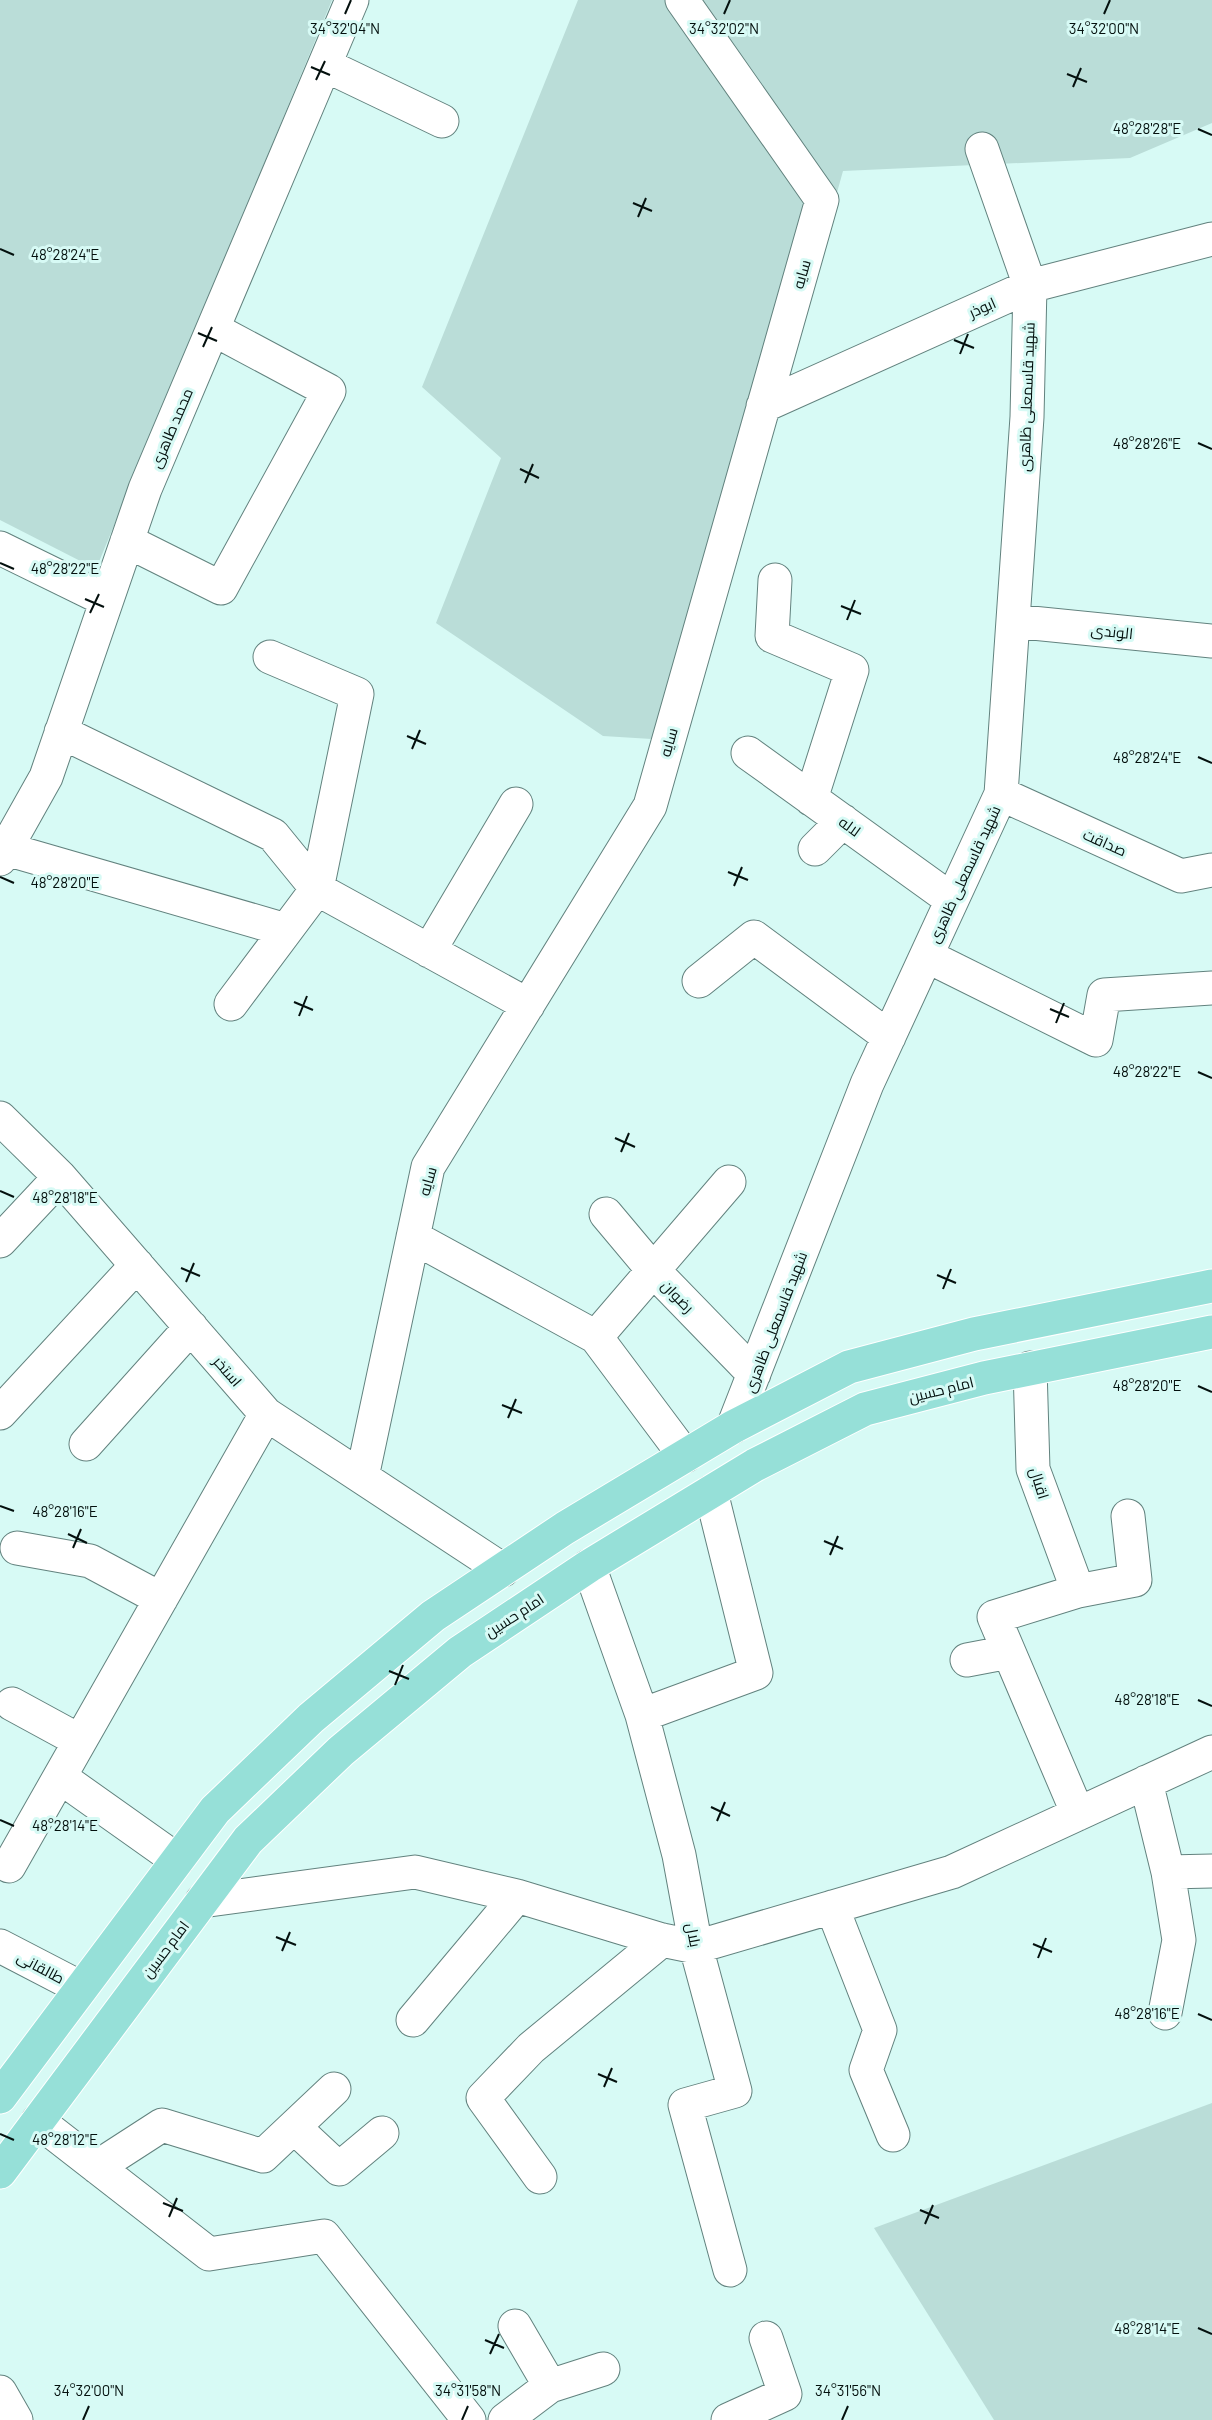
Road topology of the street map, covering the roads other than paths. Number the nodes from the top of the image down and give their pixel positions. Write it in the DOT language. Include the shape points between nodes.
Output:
graph roads {
  1 [pos="352,0"];
  2 [pos="682,0"];
  3 [pos="325,65"];
  4 [pos="442,120"];
  5 [pos="982,148"];
  6 [pos="1212,239"];
  7 [pos="1030,286"];
  8 [pos="213,329"];
  9 [pos="763,406"];
  10 [pos="127,542"];
  11 [pos="0,548"];
  12 [pos="775,580"];
  13 [pos="106,600"];
  14 [pos="1012,621"];
  15 [pos="1212,641"];
  16 [pos="270,657"];
  17 [pos="61,732"];
  18 [pos="748,753"];
  19 [pos="1000,794"];
  20 [pos="811,799"];
  21 [pos="516,804"];
  22 [pos="843,821"];
  23 [pos="815,849"];
  24 [pos="3,854"];
  25 [pos="1212,870"];
  26 [pos="317,889"];
  27 [pos="952,900"];
  28 [pos="286,930"];
  29 [pos="429,951"];
  30 [pos="927,956"];
  31 [pos="699,981"];
  32 [pos="1212,988"];
  33 [pos="231,1004"];
  34 [pos="528,1005"];
  35 [pos="889,1037"];
  36 [pos="0,1118"];
  37 [pos="60,1177"];
  38 [pos="729,1182"];
  39 [pos="606,1214"];
  40 [pos="413,1237"];
  41 [pos="0,1241"];
  42 [pos="137,1265"];
  43 [pos="653,1270"];
  44 [pos="1212,1286"];
  45 [pos="191,1327"];
  46 [pos="1212,1332"];
  47 [pos="596,1337"];
  48 [pos="1030,1368"];
  49 [pos="754,1374"];
  50 [pos="0,1413"];
  51 [pos="266,1414"];
  52 [pos="733,1427"];
  53 [pos="86,1444"];
  54 [pos="685,1456"];
  55 [pos="755,1466"];
  56 [pos="362,1477"];
  57 [pos="711,1492"];
  58 [pos="1128,1516"];
  59 [pos="17,1548"];
  60 [pos="589,1566"];
  61 [pos="503,1570"];
  62 [pos="1078,1591"];
  63 [pos="161,1599"];
  64 [pos="1009,1652"];
  65 [pos="967,1660"];
  66 [pos="12,1704"];
  67 [pos="642,1715"];
  68 [pos="80,1740"];
  69 [pos="1212,1752"];
  70 [pos="60,1777"];
  71 [pos="1146,1782"];
  72 [pos="1078,1814"];
  73 [pos="177,1860"];
  74 [pos="9,1866"];
  75 [pos="1212,1871"];
  76 [pos="1168,1872"];
  77 [pos="517,1896"];
  78 [pos="202,1901"];
  79 [pos="832,1907"];
  80 [pos="662,1940"];
  81 [pos="0,1946"];
  82 [pos="696,1947"];
  83 [pos="81,1988"];
  84 [pos="1165,2013"];
  85 [pos="413,2020"];
  86 [pos="334,2089"];
  87 [pos="0,2097"];
  88 [pos="38,2121"];
  89 [pos="294,2127"];
  90 [pos="382,2133"];
  91 [pos="893,2135"];
  92 [pos="97,2167"];
  93 [pos="0,2172"];
  94 [pos="540,2177"];
  95 [pos="730,2270"];
  96 [pos="515,2326"];
  97 [pos="766,2338"];
  98 [pos="603,2369"];
  99 [pos="550,2385"];
  100 [pos="0,2392"];
  101 [pos="16,2420"];
  102 [pos="469,2420"];
  103 [pos="505,2420"];
  104 [pos="728,2420"];
  1 -- 3 [label="street, محمد طاهری"];
  2 -- 9 [label="street, سایه" via="822,200"];
  3 -- 4 [label="street"];
  3 -- 8 [label="street, محمد طاهری"];
  5 -- 7 [label="street, شهید قاسمعلی ظاهری"];
  6 -- 7 [label="street, ابوذر"];
  7 -- 9 [label="street, ابوذر"];
  7 -- 14 [label="street, شهید قاسمعلی ظاهری" via="1027,417"];
  8 -- 10 [label="street, محمد طاهری" via="145,489"];
  8 -- 10 [label="street" via="329,391 221,588"];
  9 -- 34 [label="street, سایه" via="650,806"];
  10 -- 13 [label="street, محمد طاهری"];
  11 -- 13 [label="street"];
  12 -- 20 [label="street" via="772,636 852,670"];
  13 -- 17 [label="street, محمد طاهری"];
  14 -- 15 [label="street, الوندی"];
  14 -- 19 [label="street, شهید قاسمعلی ظاهری"];
  16 -- 26 [label="street" via="357,694"];
  17 -- 24 [label="street, محمد طاهری" via="45,777"];
  17 -- 26 [label="street" via="273,835"];
  18 -- 20 [label="street, لاله"];
  19 -- 25 [label="street, صداقت" via="1181,876"];
  19 -- 27 [label="street, شهید قاسمعلی ظاهری"];
  20 -- 22 [label="street, لاله"];
  21 -- 29 [label="street"];
  22 -- 23 [label="street"];
  22 -- 27 [label="street, لاله"];
  24 -- 28 [label="street"];
  26 -- 28 [label="street"];
  26 -- 29 [label="street"];
  27 -- 30 [label="street, شهید قاسمعلی ظاهری"];
  28 -- 33 [label="street"];
  29 -- 34 [label="street"];
  30 -- 32 [label="street" via="1096,1040 1104,995"];
  30 -- 35 [label="street, شهید قاسمعلی ظاهری"];
  31 -- 35 [label="street" via="754,937"];
  34 -- 40 [label="street, سایه" via="428,1167"];
  35 -- 49 [label="street, شهید قاسمعلی ظاهری"];
  36 -- 37 [label="street, استخر"];
  37 -- 41 [label="street"];
  37 -- 42 [label="street, استخر"];
  38 -- 43 [label="street"];
  39 -- 43 [label="street, رضوان"];
  40 -- 47 [label="street"];
  40 -- 56 [label="street, سایه"];
  42 -- 45 [label="street, استخر"];
  42 -- 50 [label="street"];
  43 -- 47 [label="street"];
  43 -- 49 [label="street, رضوان"];
  44 -- 52 [label="main road" via="974,1334 849,1367"];
  45 -- 51 [label="street, استخر"];
  45 -- 53 [label="street"];
  46 -- 48 [label="main road, امام حسین"];
  47 -- 54 [label="street"];
  48 -- 55 [label="main road, امام حسین" via="865,1408"];
  48 -- 62 [label="street, اقبال" via="1033,1469"];
  49 -- 52 [label="street, شهید قاسمعلی ظاهری"];
  51 -- 56 [label="street, استخر"];
  51 -- 63 [label="street"];
  52 -- 54 [label="main road"];
  52 -- 55 [label="main road"];
  54 -- 61 [label="main road"];
  55 -- 57 [label="main road, امام حسین"];
  56 -- 61 [label="street, استخر"];
  57 -- 60 [label="main road, امام حسین"];
  57 -- 67 [label="street" via="756,1673"];
  58 -- 62 [label="street" via="1135,1580"];
  59 -- 63 [label="street" via="90,1561"];
  60 -- 67 [label="street, بلال"];
  60 -- 78 [label="main road, امام حسین" via="460,1652 341,1750 248,1840"];
  61 -- 73 [label="main road" via="433,1616 311,1718 215,1810"];
  62 -- 64 [label="street" via="994,1617"];
  63 -- 68 [label="street"];
  64 -- 65 [label="street"];
  64 -- 72 [label="street"];
  66 -- 68 [label="street"];
  67 -- 82 [label="street, بلال" via="679,1855"];
  68 -- 70 [label="street"];
  69 -- 71 [label="street"];
  70 -- 73 [label="street"];
  70 -- 74 [label="street"];
  71 -- 72 [label="street"];
  71 -- 76 [label="street"];
  72 -- 79 [label="street" via="952,1872"];
  73 -- 83 [label="main road"];
  75 -- 76 [label="street"];
  76 -- 84 [label="street" via="1179,1940"];
  77 -- 78 [label="street" via="415,1872"];
  77 -- 80 [label="street"];
  77 -- 85 [label="street"];
  78 -- 88 [label="main road, امام حسین"];
  79 -- 82 [label="street"];
  79 -- 91 [label="street" via="880,2030 866,2070"];
  80 -- 82 [label="street"];
  80 -- 94 [label="street" via="531,2048 483,2098"];
  81 -- 83 [label="street, طالقانی"];
  82 -- 95 [label="street, بلال" via="735,2091 686,2105"];
  83 -- 87 [label="main road"];
  86 -- 89 [label="street"];
  88 -- 92 [label="street"];
  88 -- 93 [label="main road, امام حسین"];
  89 -- 90 [label="street" via="339,2169"];
  89 -- 92 [label="street" via="263,2156 162,2125"];
  92 -- 102 [label="street" via="209,2254 324,2236"];
  96 -- 99 [label="street"];
  97 -- 104 [label="street" via="785,2394"];
  98 -- 99 [label="street"];
  99 -- 103 [label="street"];
  100 -- 101 [label="street"];
}
